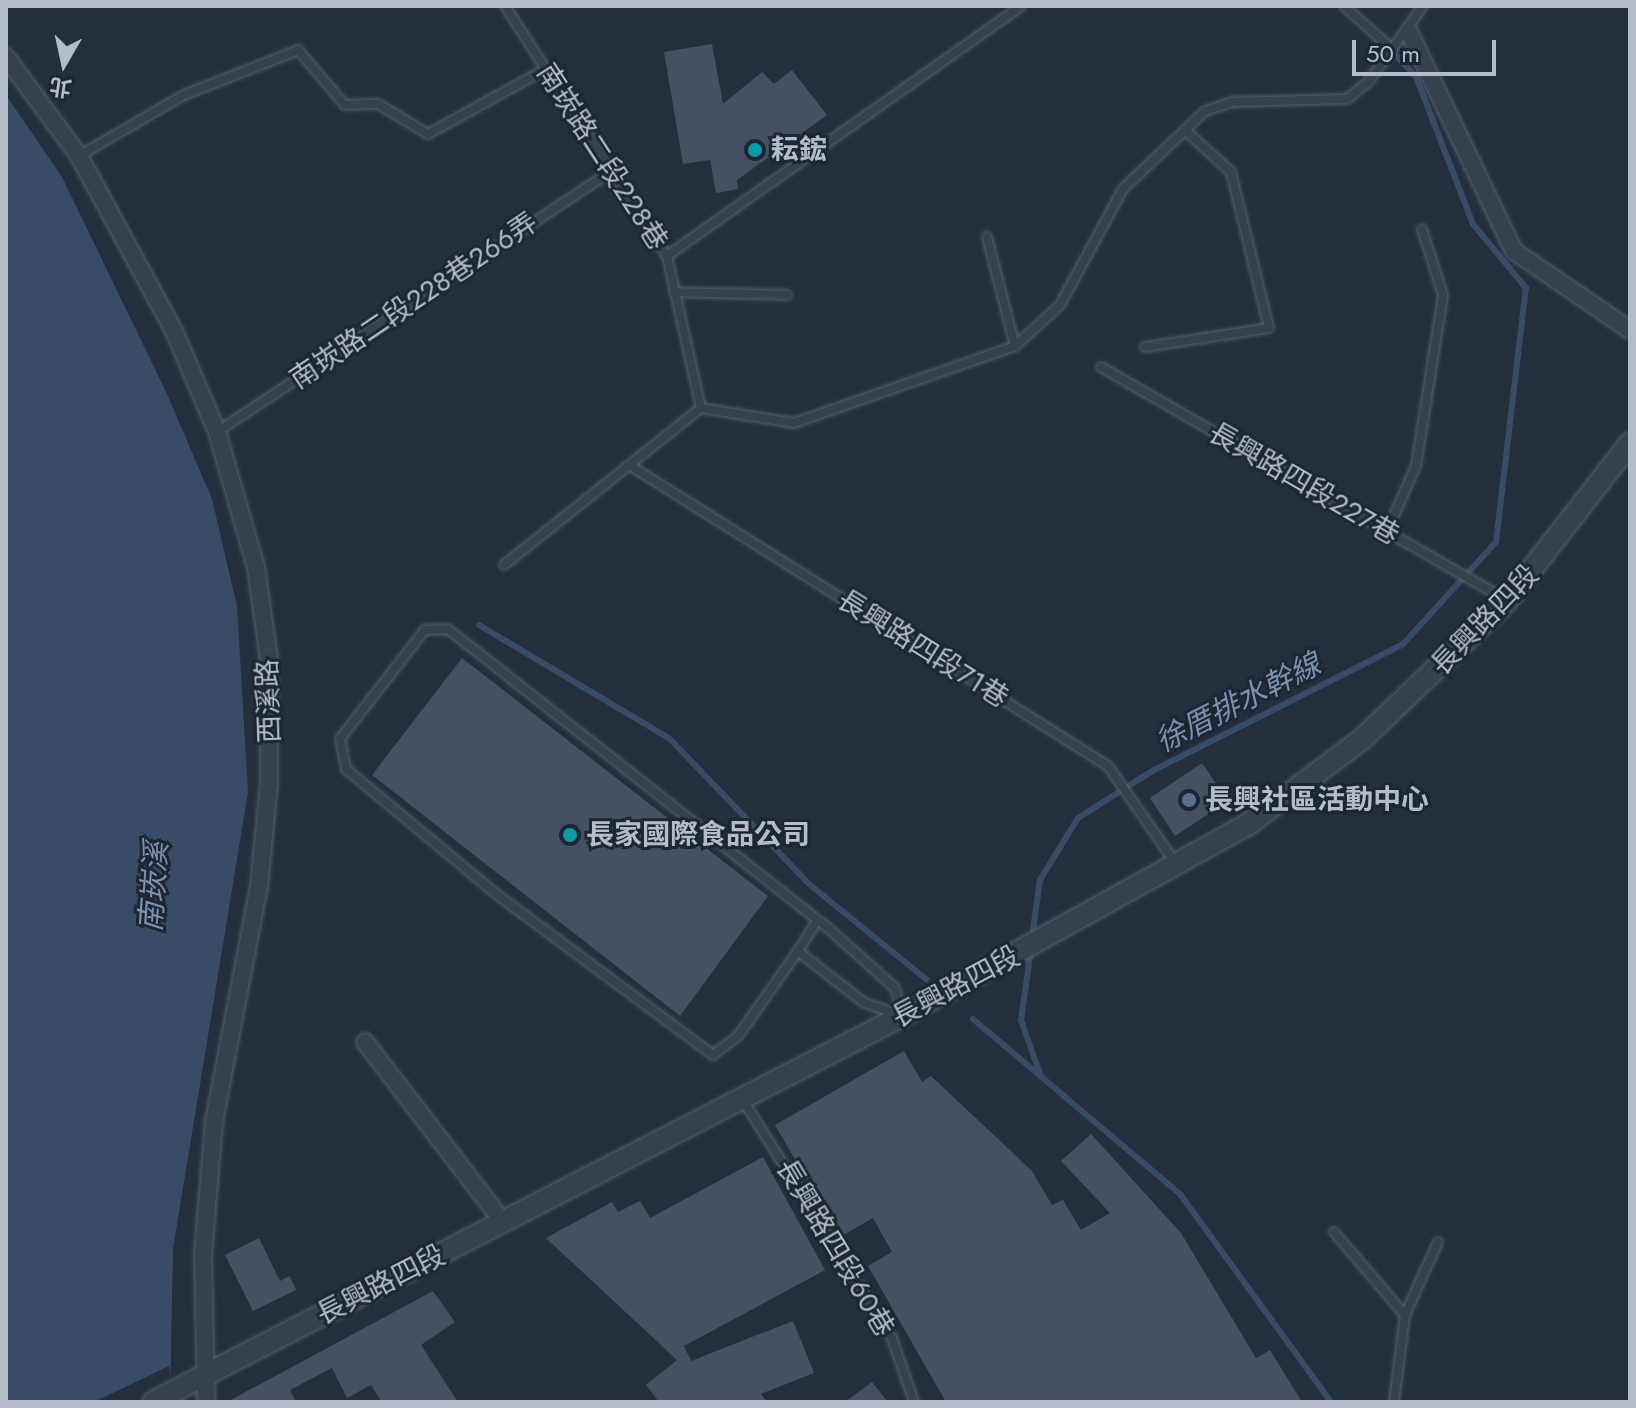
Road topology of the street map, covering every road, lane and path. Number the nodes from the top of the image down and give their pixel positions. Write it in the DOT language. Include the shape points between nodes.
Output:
graph roads {
  1 [pos="505,6"];
  2 [pos="1021,6"];
  3 [pos="1344,6"];
  4 [pos="1423,6"];
  5 [pos="1409,32"];
  6 [pos="1393,50"];
  7 [pos="6,57"];
  8 [pos="544,70"];
  9 [pos="1185,130"];
  10 [pos="79,156"];
  11 [pos="611,171"];
  12 [pos="1422,229"];
  13 [pos="987,237"];
  14 [pos="667,256"];
  15 [pos="674,292"];
  16 [pos="787,295"];
  17 [pos="1630,330"];
  18 [pos="1015,346"];
  19 [pos="1145,347"];
  20 [pos="1101,367"];
  21 [pos="701,408"];
  22 [pos="217,432"];
  23 [pos="1630,443"];
  24 [pos="634,468"];
  25 [pos="1387,531"];
  26 [pos="504,565"];
  27 [pos="1507,601"];
  28 [pos="1179,867"];
  29 [pos="817,920"];
  30 [pos="798,951"];
  31 [pos="902,1016"];
  32 [pos="365,1042"];
  33 [pos="743,1100"];
  34 [pos="503,1222"];
  35 [pos="1334,1232"];
  36 [pos="1438,1242"];
  37 [pos="1405,1315"];
  38 [pos="204,1377"];
  39 [pos="153,1402"];
  40 [pos="206,1402"];
  41 [pos="914,1402"];
  42 [pos="1394,1402"];
  1 -- 8 [label="lane, 南崁路二段228巷"];
  2 -- 14 [label="lane"];
  3 -- 6 [label="lane"];
  4 -- 5 [label="lane"];
  5 -- 6 [label="lane"];
  5 -- 17 [label="street" via="1514,251"];
  6 -- 9 [label="lane" via="1347,99 1232,102 1205,111"];
  7 -- 10 [label="street, 西溪路"];
  8 -- 10 [label="lane" via="428,134 378,104 345,105 298,50 184,95"];
  8 -- 11 [label="lane, 南崁路二段228巷"];
  9 -- 18 [label="lane" via="1123,189 1060,305"];
  9 -- 19 [label="lane" via="1231,172 1269,328"];
  10 -- 22 [label="street, 西溪路" via="174,331"];
  11 -- 14 [label="lane, 南崁路二段228巷"];
  11 -- 22 [label="lane, 南崁路二段228巷266弄"];
  12 -- 25 [label="lane" via="1443,295 1416,466"];
  13 -- 18 [label="lane"];
  14 -- 15 [label="lane, 南崁路二段228巷"];
  15 -- 16 [label="lane"];
  15 -- 21 [label="lane, 南崁路二段228巷"];
  18 -- 21 [label="lane" via="794,423"];
  20 -- 25 [label="lane, 長興路四段227巷"];
  21 -- 24 [label="lane"];
  22 -- 38 [label="street, 西溪路" via="256,567 272,728 259,886 212,1136"];
  23 -- 27 [label="street, 長興路四段"];
  24 -- 26 [label="lane"];
  24 -- 28 [label="lane, 長興路四段71巷" via="1108,766"];
  25 -- 27 [label="lane, 長興路四段227巷"];
  27 -- 28 [label="street, 長興路四段" via="1361,740"];
  28 -- 31 [label="street, 長興路四段"];
  29 -- 30 [label="lane"];
  29 -- 30 [label="lane" via="448,629 425,630 340,739 346,769 500,897 713,1055 738,1036"];
  29 -- 31 [label="lane" via="895,988"];
  30 -- 31 [label="lane" via="863,1002"];
  31 -- 33 [label="street, 長興路四段"];
  32 -- 34 [label="street"];
  33 -- 34 [label="street, 長興路四段"];
  33 -- 41 [label="lane, 長興路四段60巷" via="892,1338"];
  34 -- 38 [label="street, 長興路四段"];
  35 -- 37 [label="lane"];
  36 -- 37 [label="lane"];
  37 -- 42 [label="lane"];
  38 -- 39 [label="street, 長興路四段"];
  38 -- 40 [label="street, 西溪路"];
}
